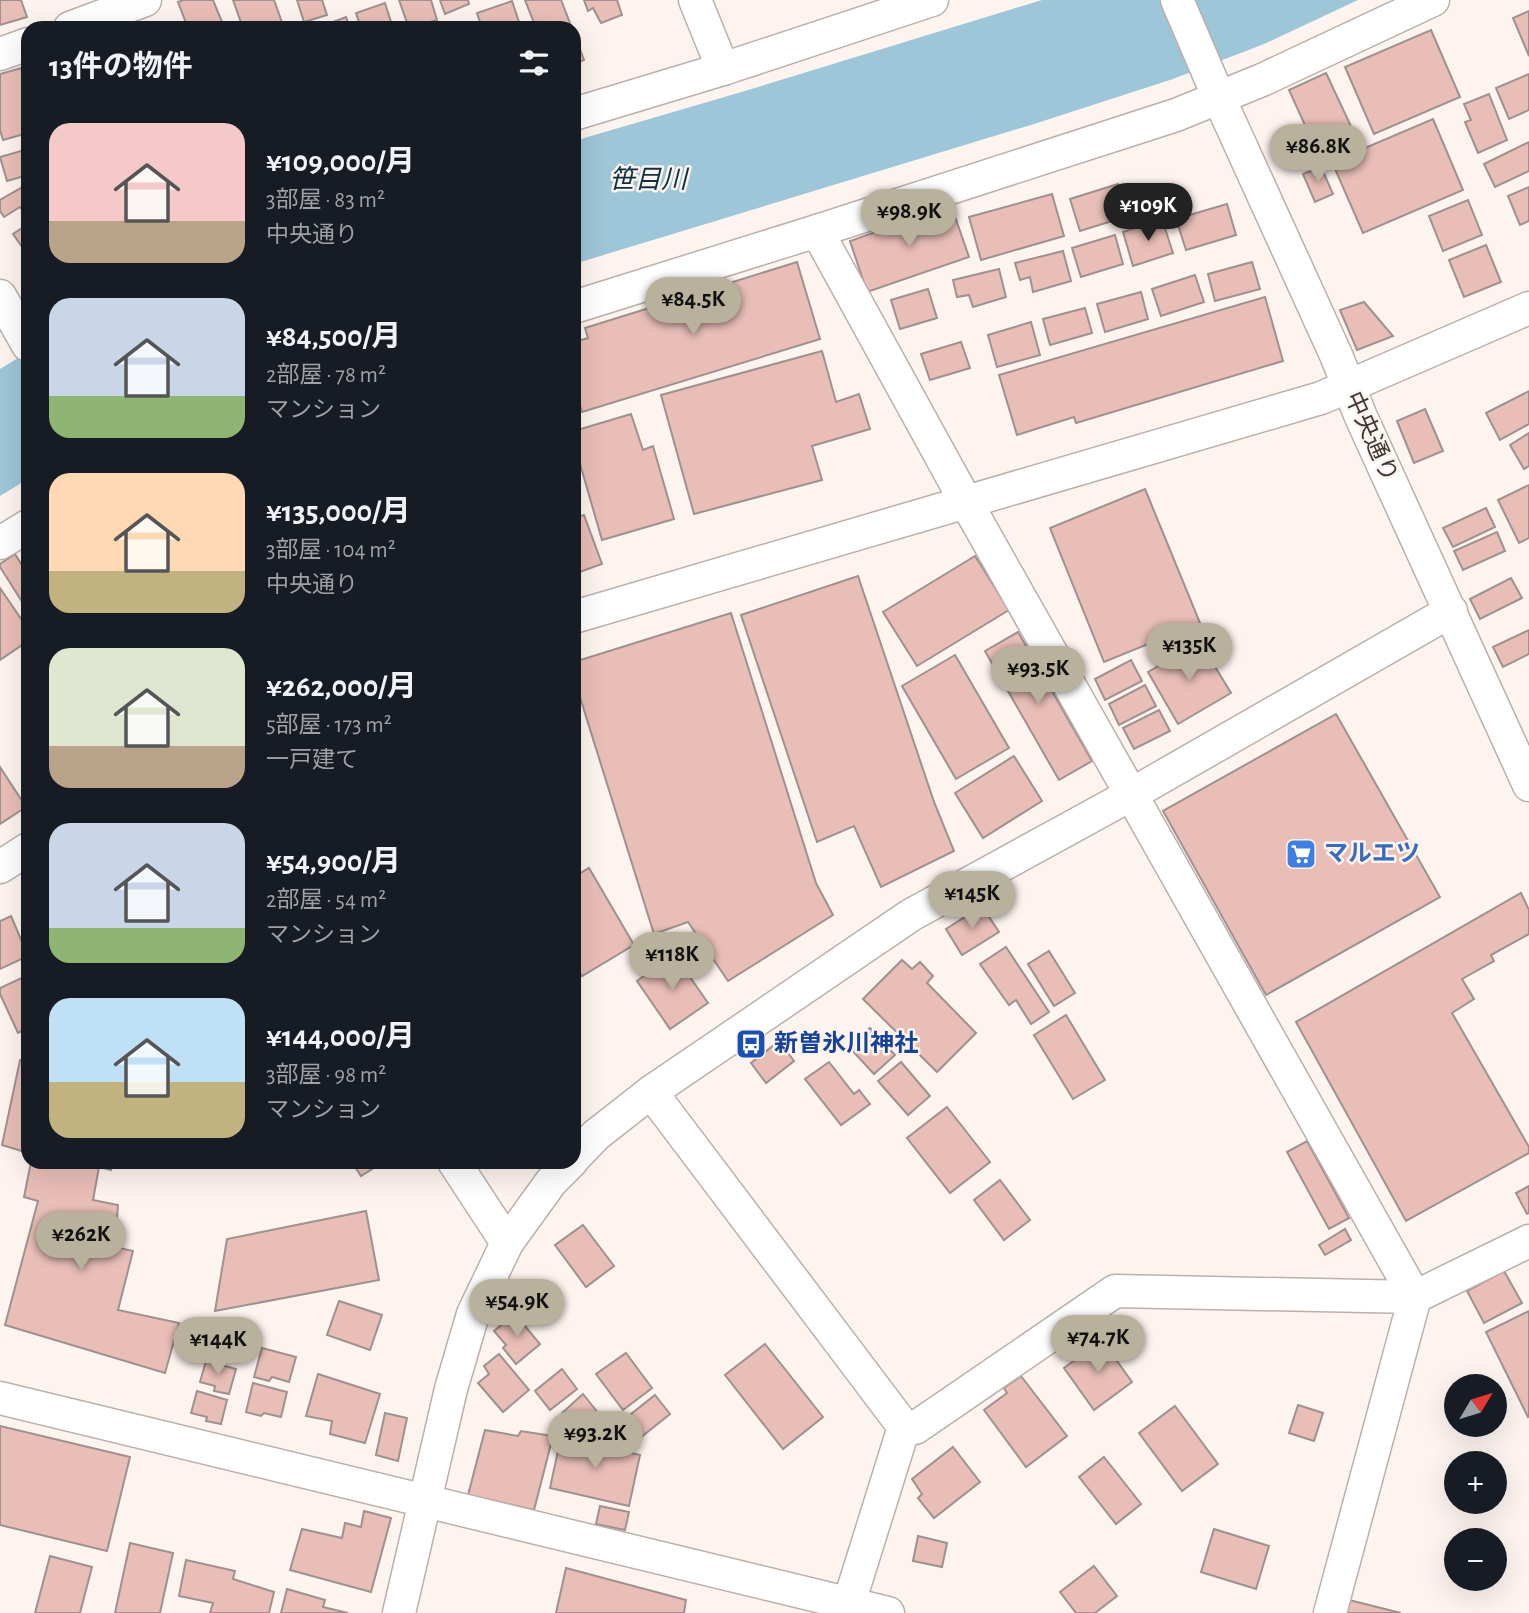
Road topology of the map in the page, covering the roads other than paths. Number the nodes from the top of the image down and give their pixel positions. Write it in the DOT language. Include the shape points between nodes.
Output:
graph roads {
  1 [pos="145,0"];
  2 [pos="695,0"];
  3 [pos="932,0"];
  4 [pos="1177,0"];
  5 [pos="1433,0"];
  6 [pos="89,21"];
  7 [pos="21,46"];
  8 [pos="0,54"];
  9 [pos="723,69"];
  10 [pos="1217,93"];
  11 [pos="581,112"];
  12 [pos="817,232"];
  13 [pos="581,305"];
  14 [pos="1529,308"];
  15 [pos="1349,386"];
  16 [pos="966,502"];
  17 [pos="21,530"];
  18 [pos="0,542"];
  19 [pos="1451,611"];
  20 [pos="581,615"];
  21 [pos="1529,785"];
  22 [pos="1132,794"];
  23 [pos="21,854"];
  24 [pos="0,867"];
  25 [pos="651,1092"];
  26 [pos="581,1151"];
  27 [pos="459,1169"];
  28 [pos="563,1169"];
  29 [pos="1529,1241"];
  30 [pos="507,1244"];
  31 [pos="1415,1297"];
  32 [pos="0,1398"];
  33 [pos="904,1427"];
  34 [pos="425,1501"];
  35 [pos="849,1603"];
  36 [pos="399,1613"];
  37 [pos="888,1613"];
  38 [pos="1330,1613"];
  1 -- 6 [label="street"];
  2 -- 9 [label="street"];
  3 -- 9 [label="street"];
  4 -- 10 [label="street, 中央通り"];
  5 -- 10 [label="street" via="1274,74"];
  7 -- 8 [label="street"];
  9 -- 11 [label="street"];
  10 -- 12 [label="street" via="1176,115"];
  10 -- 15 [label="street, 中央通り"];
  12 -- 13 [label="street"];
  12 -- 16 [label="street"];
  14 -- 15 [label="street"];
  15 -- 16 [label="street"];
  15 -- 19 [label="street, 中央通り"];
  16 -- 20 [label="street"];
  16 -- 22 [label="street"];
  17 -- 18 [label="street"];
  19 -- 21 [label="street, 中央通り"];
  19 -- 22 [label="street"];
  22 -- 25 [label="street" via="911,915"];
  22 -- 31 [label="street"];
  23 -- 24 [label="street"];
  25 -- 26 [label="street"];
  25 -- 33 [label="street"];
  27 -- 30 [label="street"];
  28 -- 30 [label="street"];
  29 -- 31 [label="street"];
  30 -- 34 [label="street" via="473,1314"];
  31 -- 33 [label="street" via="1115,1291 915,1428"];
  31 -- 38 [label="street"];
  32 -- 34 [label="street"];
  33 -- 35 [label="street"];
  34 -- 35 [label="street"];
  34 -- 36 [label="street"];
  35 -- 37 [label="street"];
}
